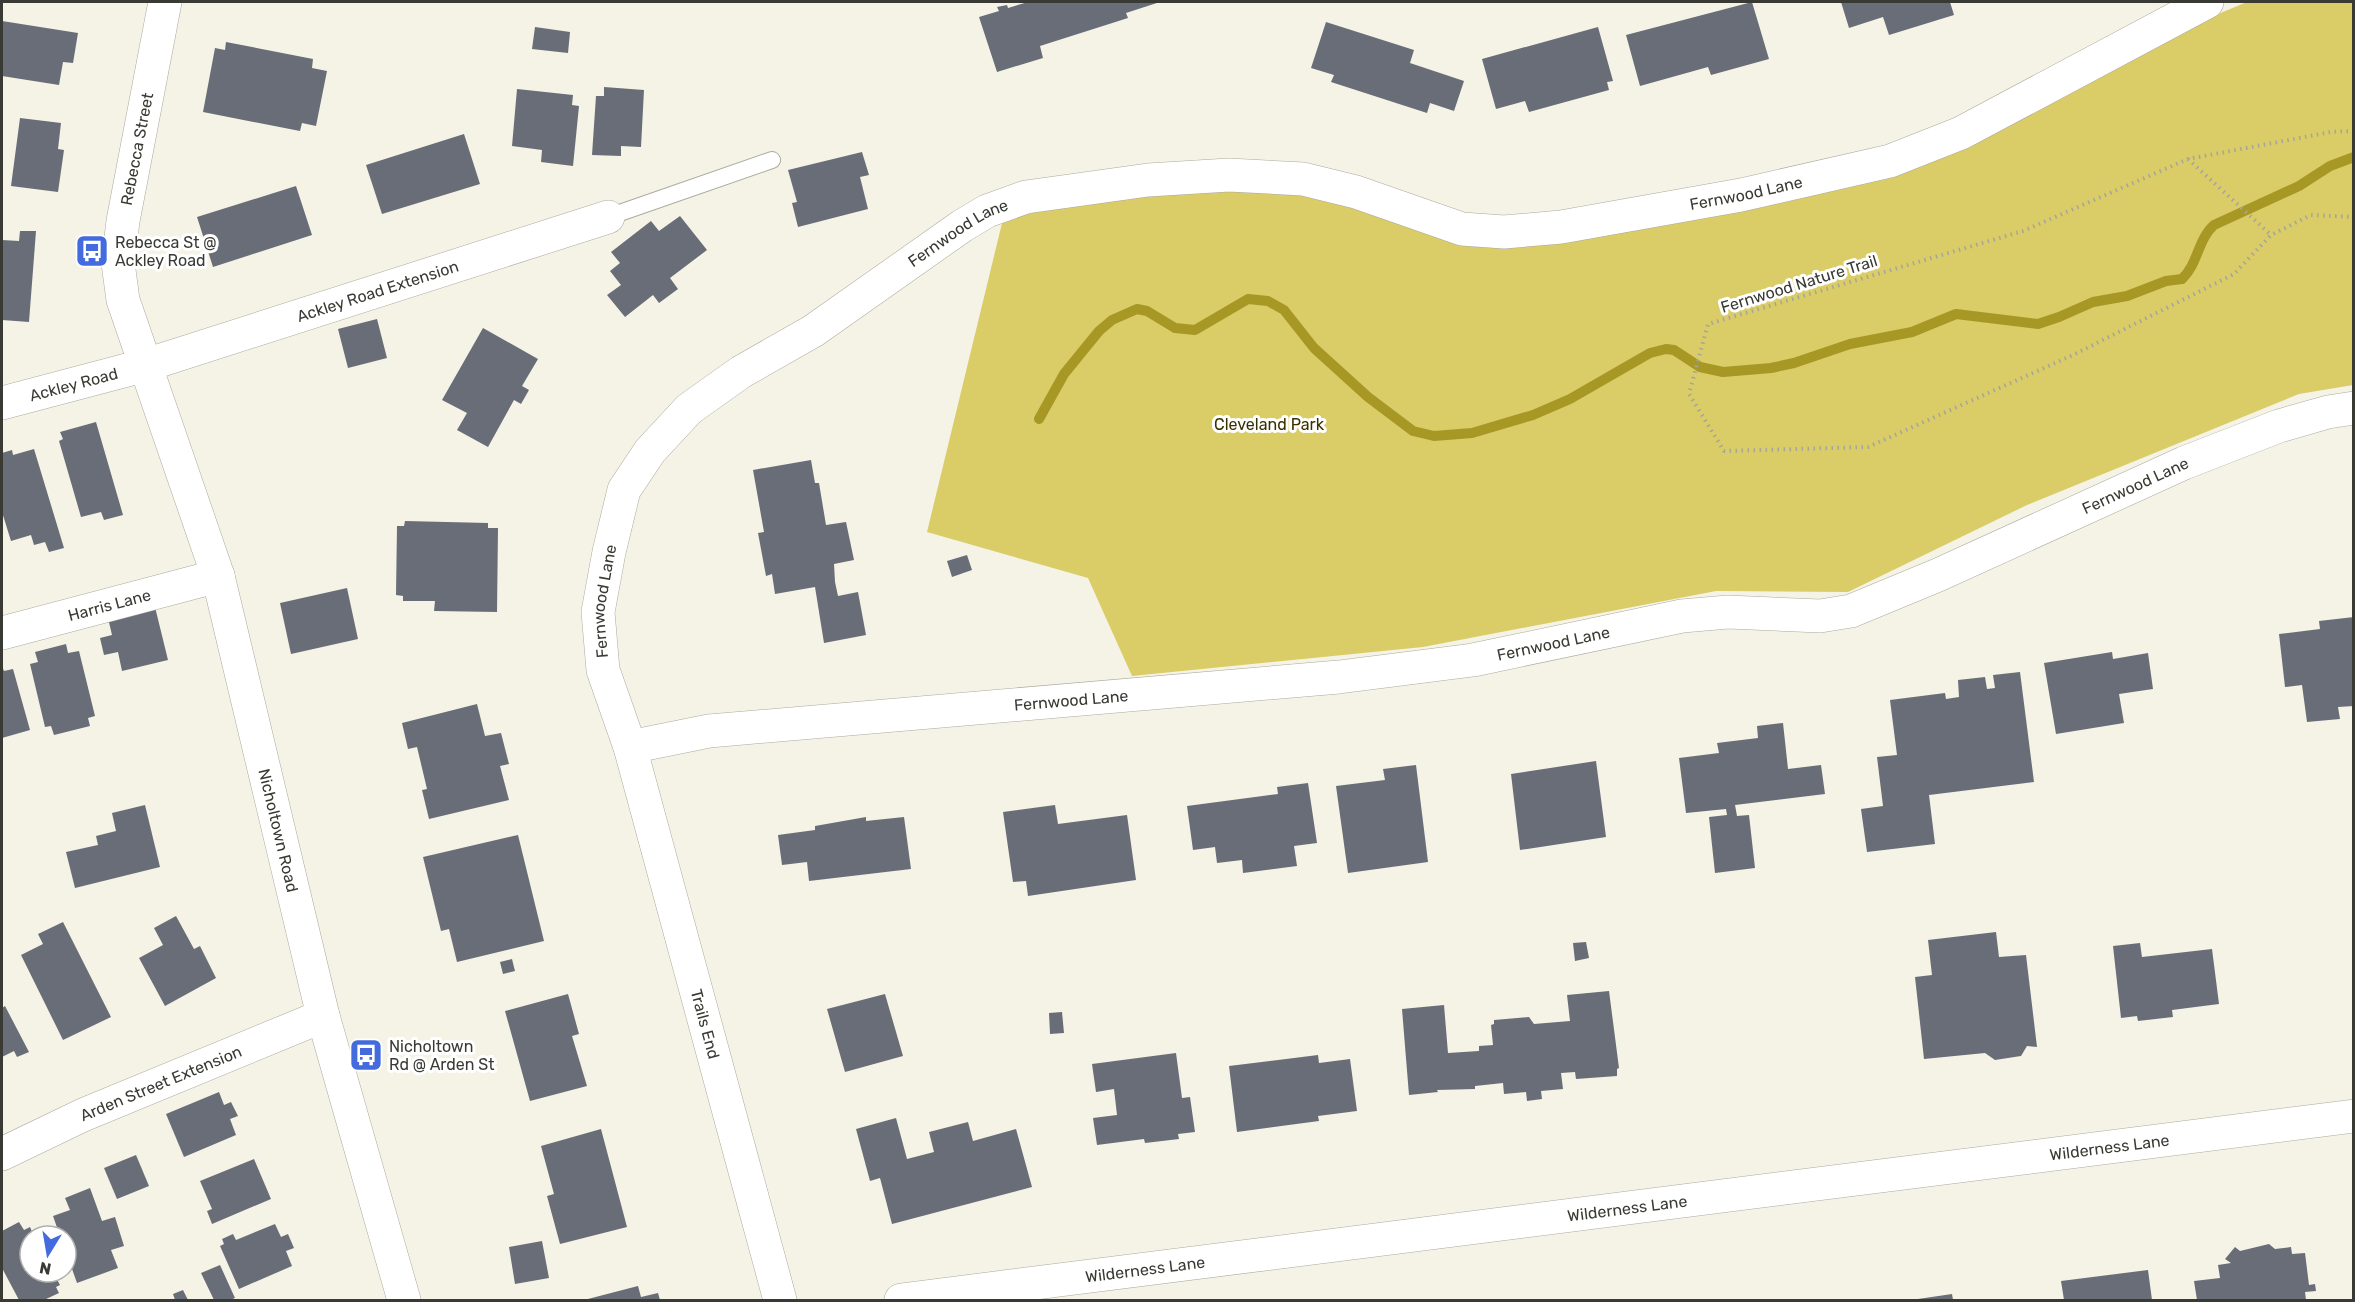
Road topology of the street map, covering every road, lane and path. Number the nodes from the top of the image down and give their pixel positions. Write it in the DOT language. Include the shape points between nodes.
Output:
graph roads {
  1 [pos="165,2"];
  2 [pos="2207,2"];
  3 [pos="2354,131"];
  4 [pos="2188,159"];
  5 [pos="772,160"];
  6 [pos="608,217"];
  7 [pos="2354,217"];
  8 [pos="2271,235"];
  9 [pos="146,365"];
  10 [pos="2,403"];
  11 [pos="2354,408"];
  12 [pos="218,576"];
  13 [pos="2,633"];
  14 [pos="630,747"];
  15 [pos="323,1016"];
  16 [pos="2354,1116"];
  17 [pos="2,1155"];
  18 [pos="404,1300"];
  19 [pos="780,1300"];
  20 [pos="901,1300"];
  1 -- 9 [label="street, Rebecca Street" via="118,263 123,300"];
  2 -- 14 [label="street, Fernwood Lane" via="1961,133 1890,161 1741,195 1561,227 1504,232 1462,228 1356,192 1303,179 1229,175 1148,180 1026,197 987,211 813,331 689,409 650,451 624,490 598,612 603,670"];
  3 -- 4 [label="path, Fernwood Nature Trail"];
  4 -- 8 [label="path"];
  4 -- 8 [label="path, Fernwood Nature Trail" via="2024,231 1708,324 1689,394 1724,451 1868,447 2073,355 2234,274"];
  5 -- 6 [label="lane"];
  6 -- 9 [label="street, Ackley Road Extension"];
  7 -- 8 [label="path, Fernwood Nature Trail" via="2311,215"];
  9 -- 10 [label="street, Ackley Road"];
  9 -- 12 [label="street, Nicholtown Road"];
  11 -- 14 [label="street, Fernwood Lane" via="2279,426 2184,463 1851,611 1820,616 1728,612 1682,616 1473,660 1339,677 709,732"];
  12 -- 13 [label="street, Harris Lane"];
  12 -- 15 [label="street, Nicholtown Road"];
  14 -- 19 [label="street, Trails End"];
  15 -- 17 [label="street, Arden Street Extension" via="83,1115"];
  15 -- 18 [label="street, Nicholtown Road"];
  16 -- 20 [label="street, Wilderness Lane"];
}
